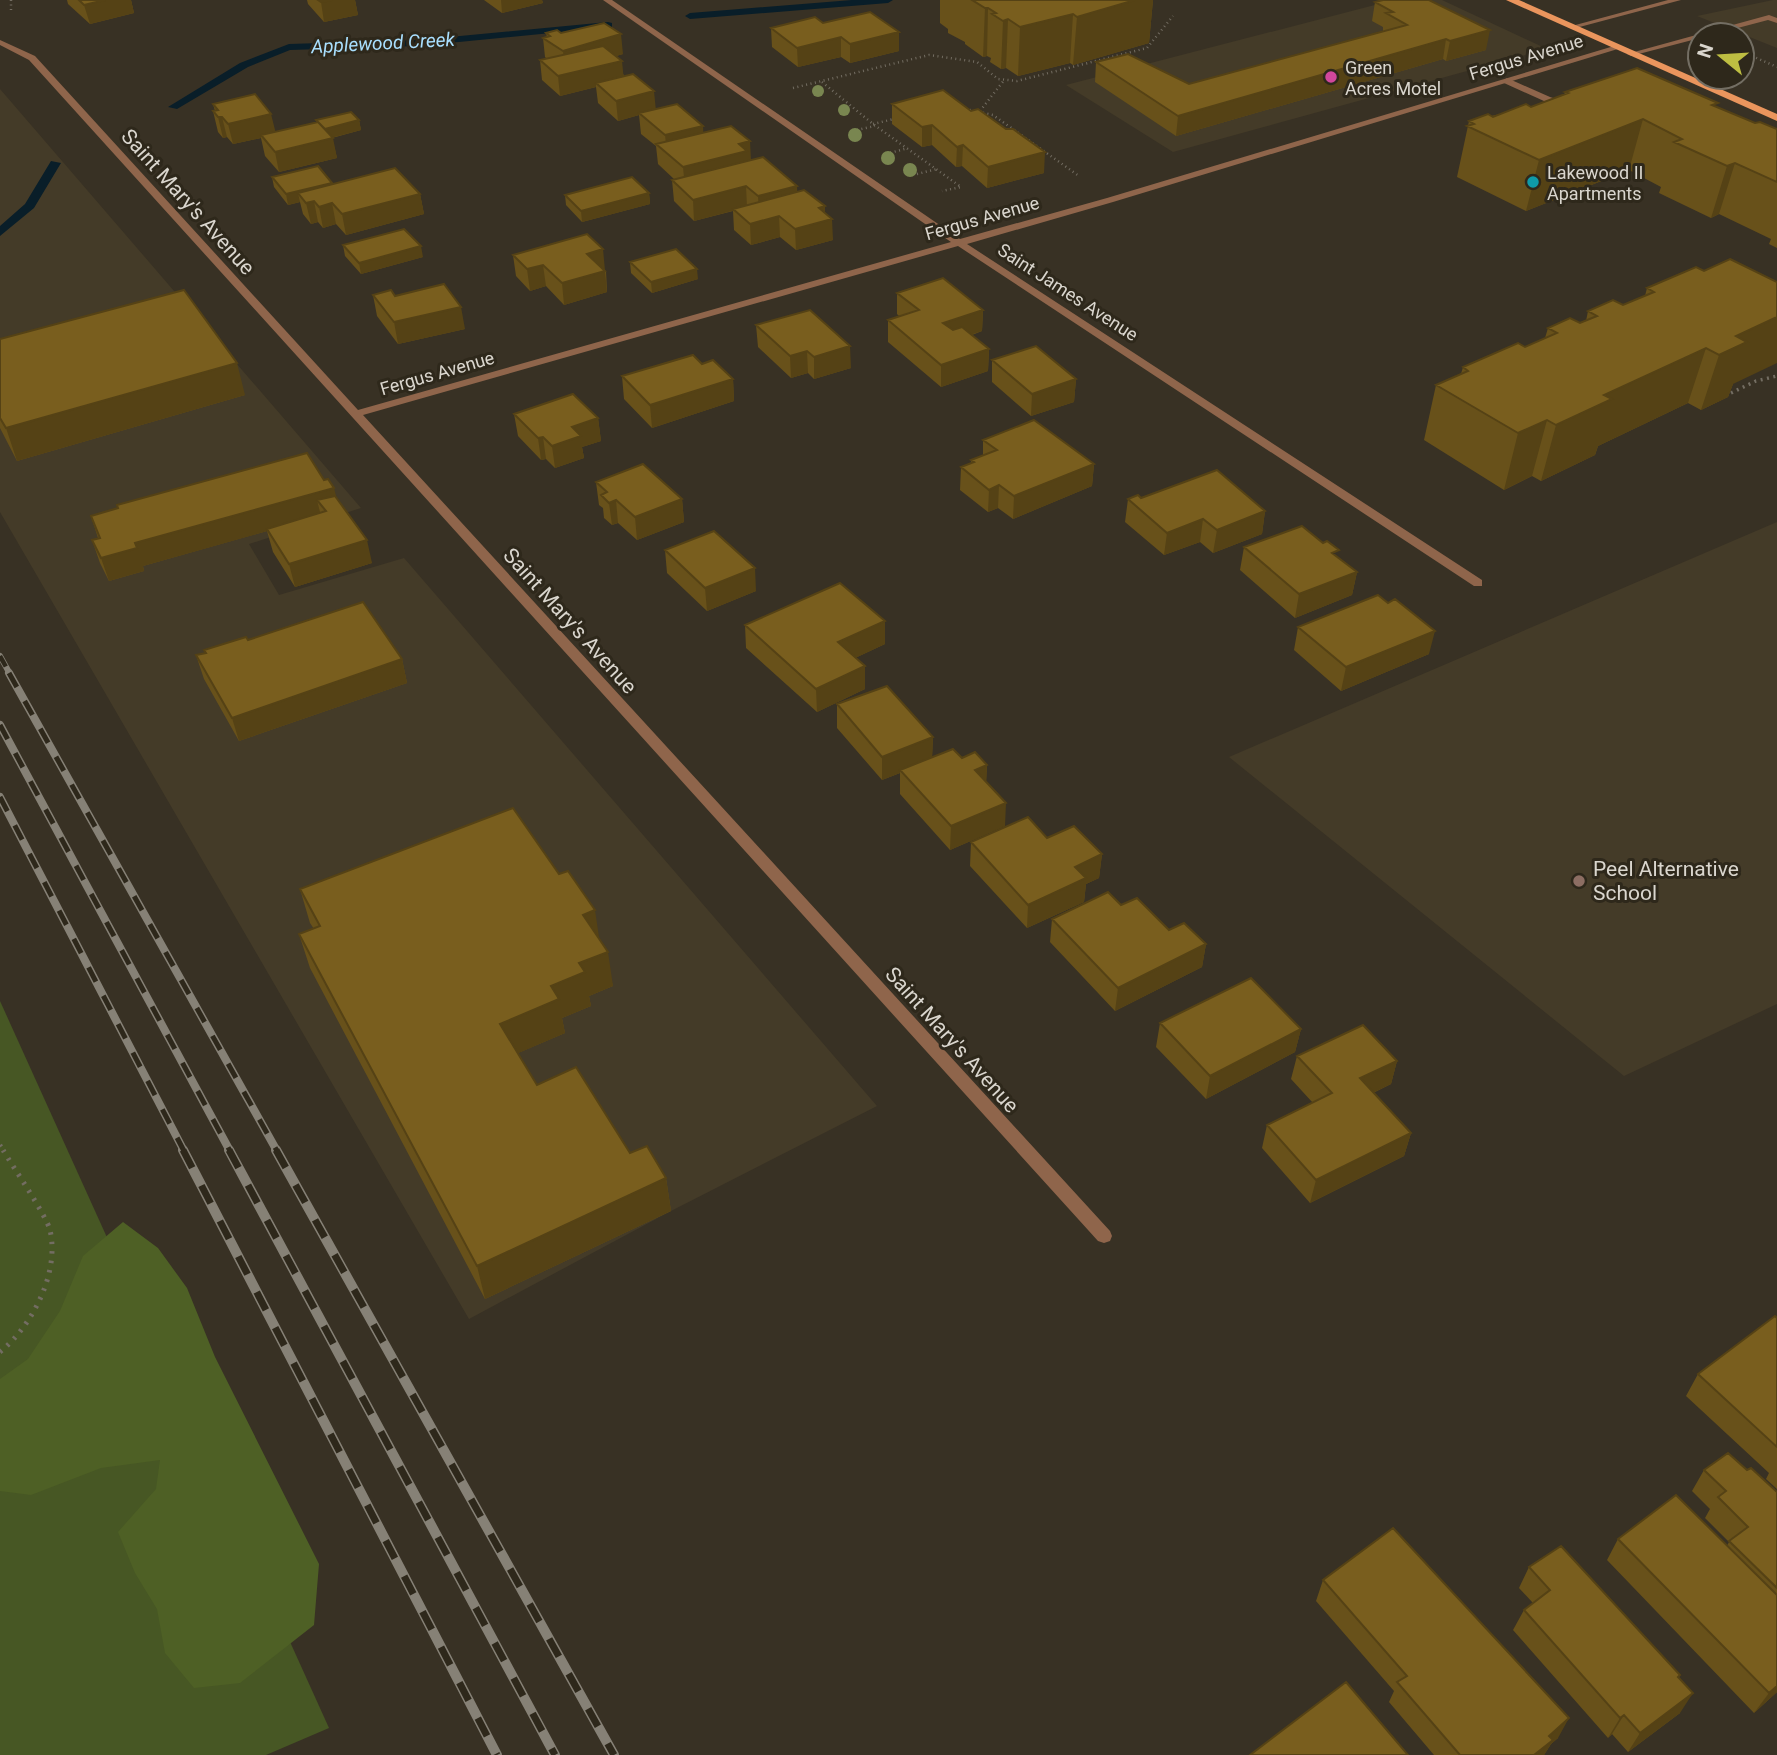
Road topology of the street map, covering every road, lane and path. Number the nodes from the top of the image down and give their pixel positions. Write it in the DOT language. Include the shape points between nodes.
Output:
graph roads {
  1 [pos="607,0"];
  2 [pos="1511,0"];
  3 [pos="1677,0"];
  4 [pos="1173,16"];
  5 [pos="1774,18"];
  6 [pos="1756,22"];
  7 [pos="1572,27"];
  8 [pos="1686,39"];
  9 [pos="0,43"];
  10 [pos="1617,48"];
  11 [pos="1631,54"];
  12 [pos="1756,58"];
  13 [pos="1777,67"];
  14 [pos="1004,79"];
  15 [pos="1507,81"];
  16 [pos="822,82"];
  17 [pos="789,89"];
  18 [pos="957,107"];
  19 [pos="1583,107"];
  20 [pos="980,111"];
  21 [pos="900,117"];
  22 [pos="1777,118"];
  23 [pos="873,124"];
  24 [pos="941,191"];
  25 [pos="1110,200"];
  26 [pos="960,242"];
  27 [pos="1777,376"];
  28 [pos="1731,393"];
  29 [pos="355,414"];
  30 [pos="1478,583"];
  31 [pos="0,1145"];
  32 [pos="1104,1236"];
  33 [pos="0,1352"];
  1 -- 26 [label="street, Saint James Avenue"];
  2 -- 7 [label="main road"];
  3 -- 7 [label="street"];
  4 -- 14 [label="path" via="1147,48 1017,81"];
  5 -- 6 [label="street"];
  7 -- 10 [label="main road"];
  8 -- 11 [label="street"];
  9 -- 29 [label="street, Saint Mary's Avenue" via="32,58"];
  10 -- 11 [label="main road"];
  10 -- 15 [label="street, Fergus Avenue"];
  11 -- 22 [label="main road"];
  12 -- 13 [label="path"];
  14 -- 16 [label="path" via="976,62 929,55"];
  14 -- 20 [label="path"];
  15 -- 19 [label="street" via="1547,99"];
  15 -- 25 [label="street, Fergus Avenue"];
  16 -- 17 [label="path"];
  16 -- 23 [label="path"];
  18 -- 20 [label="path"];
  20 -- 25 [label="path" via="993,115"];
  21 -- 23 [label="path"];
  23 -- 24 [label="path" via="961,187"];
  25 -- 26 [label="street, Fergus Avenue"];
  26 -- 29 [label="street, Fergus Avenue"];
  26 -- 30 [label="street, Saint James Avenue"];
  27 -- 28 [label="path"];
  29 -- 32 [label="street, Saint Mary's Avenue"];
  31 -- 33 [label="path" via="50,1229 51,1264 37,1303 12,1342"];
}
